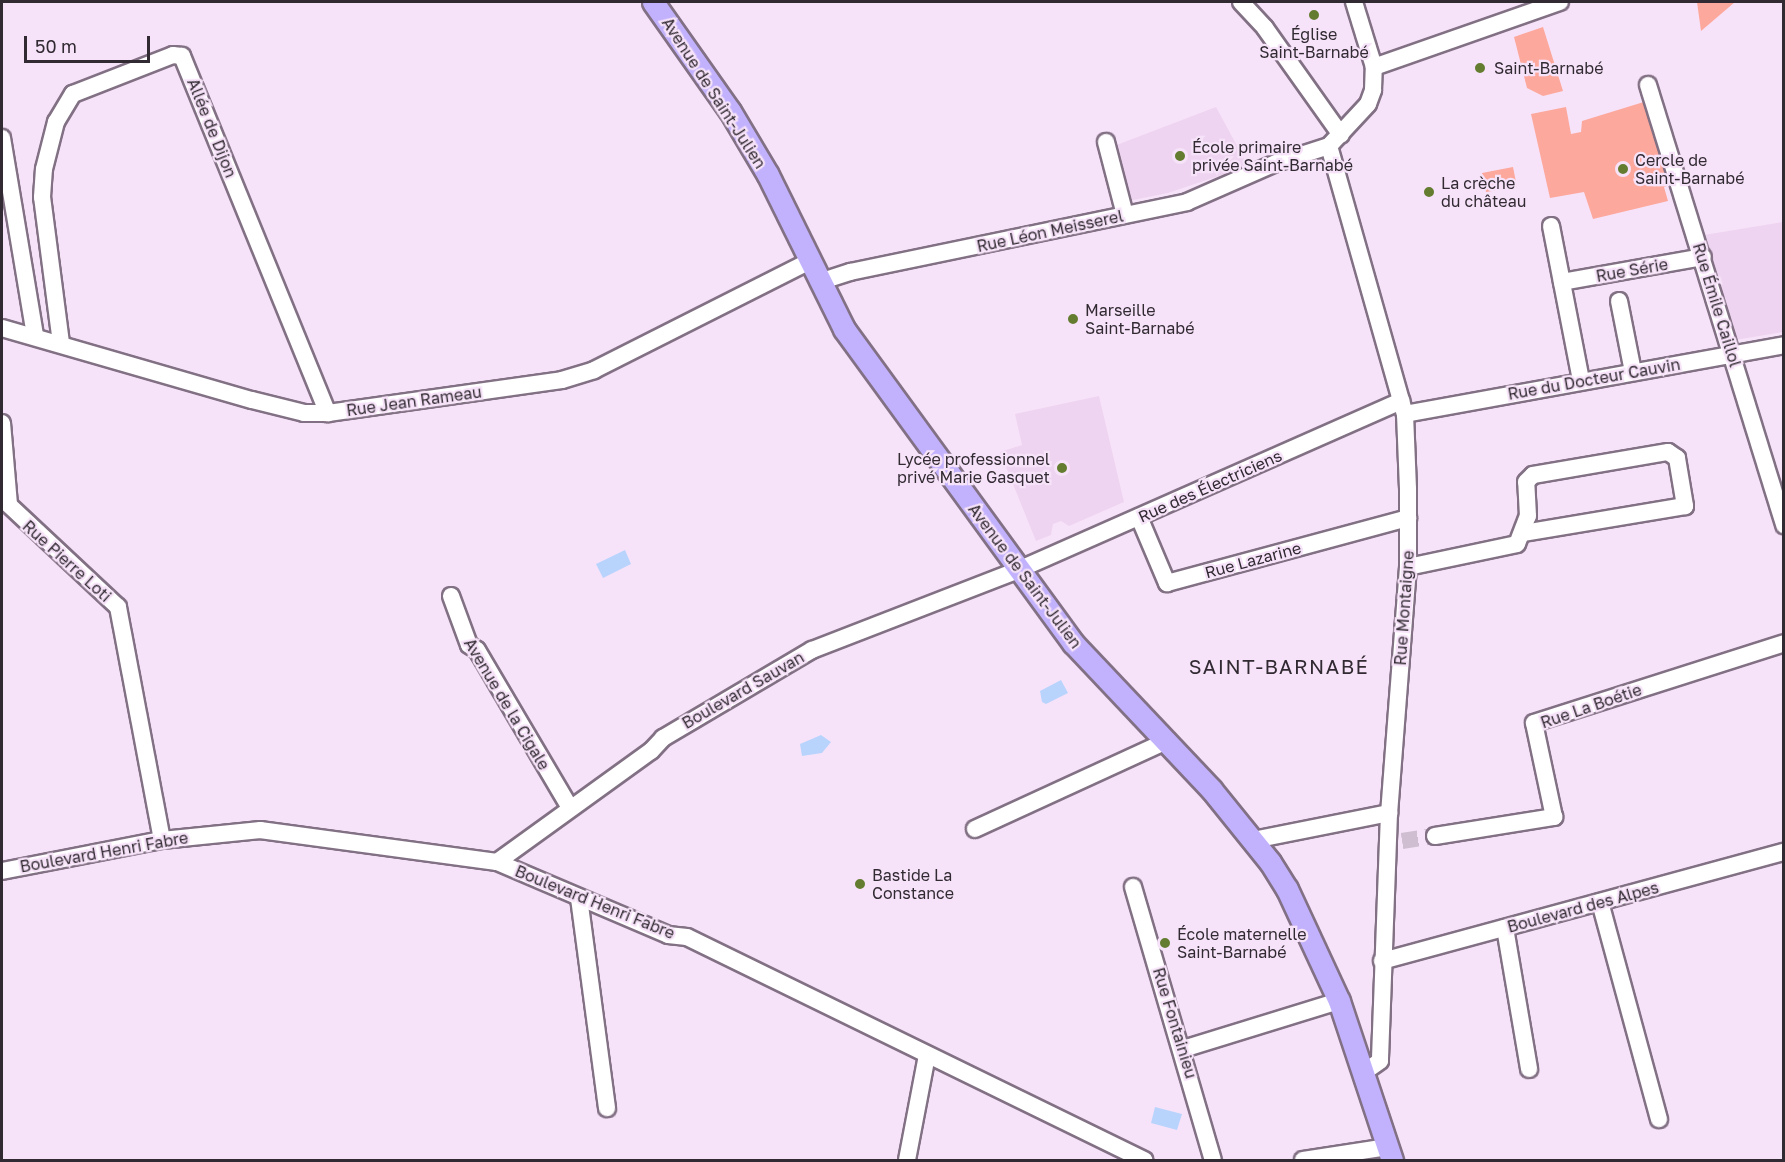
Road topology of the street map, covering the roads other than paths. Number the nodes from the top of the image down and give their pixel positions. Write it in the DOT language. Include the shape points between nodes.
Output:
graph roads {
  1 [pos="653,2"];
  2 [pos="1241,2"];
  3 [pos="1354,2"];
  4 [pos="1560,2"];
  5 [pos="1374,67"];
  6 [pos="1648,85"];
  7 [pos="2,138"];
  8 [pos="1335,141"];
  9 [pos="1106,142"];
  10 [pos="1125,216"];
  11 [pos="1551,226"];
  12 [pos="1703,257"];
  13 [pos="810,261"];
  14 [pos="819,282"];
  15 [pos="1562,282"];
  16 [pos="1619,302"];
  17 [pos="2,328"];
  18 [pos="35,335"];
  19 [pos="61,343"];
  20 [pos="1784,345"];
  21 [pos="1732,353"];
  22 [pos="1633,372"];
  23 [pos="1581,381"];
  24 [pos="1403,407"];
  25 [pos="328,413"];
  26 [pos="2,423"];
  27 [pos="5,507"];
  28 [pos="1139,518"];
  29 [pos="1408,518"];
  30 [pos="1784,525"];
  31 [pos="1524,533"];
  32 [pos="1408,567"];
  33 [pos="1018,570"];
  34 [pos="451,596"];
  35 [pos="1784,644"];
  36 [pos="1166,741"];
  37 [pos="570,808"];
  38 [pos="1389,813"];
  39 [pos="975,829"];
  40 [pos="1436,836"];
  41 [pos="162,840"];
  42 [pos="1253,840"];
  43 [pos="1784,852"];
  44 [pos="497,862"];
  45 [pos="2,871"];
  46 [pos="1133,887"];
  47 [pos="579,898"];
  48 [pos="1600,902"];
  49 [pos="1505,928"];
  50 [pos="1382,961"];
  51 [pos="1338,1001"];
  52 [pos="1183,1049"];
  53 [pos="927,1055"];
  54 [pos="1529,1069"];
  55 [pos="1365,1072"];
  56 [pos="607,1108"];
  57 [pos="1659,1119"];
  58 [pos="1390,1154"];
  59 [pos="908,1161"];
  60 [pos="1144,1161"];
  61 [pos="1213,1161"];
  62 [pos="1303,1161"];
  1 -- 13 [label="main road, Avenue de Saint-Julien" via="730,111 773,185"];
  2 -- 8 [label="street, Rue Montaigne" via="1265,28"];
  3 -- 5 [label="street"];
  4 -- 5 [label="street"];
  5 -- 8 [label="street" via="1368,104"];
  6 -- 12 [label="street, Rue Émile Caillol"];
  7 -- 18 [label="street"];
  8 -- 10 [label="street, Rue Léon Meisserel" via="1187,202"];
  8 -- 24 [label="street, Rue Montaigne"];
  9 -- 10 [label="street"];
  10 -- 14 [label="street, Rue Léon Meisserel" via="850,272"];
  11 -- 15 [label="street"];
  12 -- 15 [label="street, Rue Série"];
  12 -- 21 [label="street, Rue Émile Caillol"];
  13 -- 14 [label="main road, Avenue de Saint-Julien"];
  13 -- 25 [label="street, Rue Jean Rameau" via="594,370 562,380"];
  14 -- 33 [label="main road, Avenue de Saint-Julien" via="844,329"];
  15 -- 23 [label="street"];
  16 -- 22 [label="street"];
  17 -- 18 [label="street, Rue Jean Rameau"];
  18 -- 19 [label="street, Rue Jean Rameau"];
  19 -- 25 [label="street, Rue Jean Rameau" via="252,400 304,413"];
  19 -- 25 [label="street, Allée de Dijon" via="42,197 44,169 56,122 73,94 173,55 182,56"];
  20 -- 21 [label="street, Rue du Docteur Cauvin"];
  21 -- 22 [label="street, Rue du Docteur Cauvin"];
  21 -- 30 [label="street, Rue Émile Caillol"];
  22 -- 23 [label="street, Rue du Docteur Cauvin"];
  23 -- 24 [label="street, Rue du Docteur Cauvin"];
  24 -- 28 [label="street, Rue des Électriciens"];
  24 -- 29 [label="street, Rue Montaigne"];
  26 -- 27 [label="street, Rue Pierre Loti"];
  27 -- 41 [label="street, Rue Pierre Loti" via="117,607"];
  28 -- 29 [label="street, Rue Lazarine" via="1167,583"];
  28 -- 33 [label="street, Rue des Électriciens"];
  29 -- 32 [label="street, Rue Montaigne"];
  31 -- 31 [label="street" via="1528,477 1668,452 1677,458 1685,506"];
  31 -- 32 [label="street" via="1511,547"];
  32 -- 38 [label="street, Rue Montaigne"];
  33 -- 36 [label="main road, Avenue de Saint-Julien" via="1073,643"];
  33 -- 37 [label="street, Boulevard Sauvan" via="880,621 773,671 663,738 651,751"];
  34 -- 37 [label="street, Avenue de la Cigale" via="469,645 477,650"];
  35 -- 40 [label="street, Rue La Boétie" via="1534,723 1554,817"];
  36 -- 39 [label="street"];
  36 -- 42 [label="main road, Avenue de Saint-Julien"];
  37 -- 44 [label="street, Boulevard Sauvan"];
  38 -- 42 [label="street"];
  38 -- 50 [label="street, Rue Montaigne" via="1395,843"];
  41 -- 44 [label="street, Boulevard Henri Fabre" via="217,832 227,836 282,830"];
  41 -- 45 [label="street, Boulevard Henri Fabre"];
  42 -- 51 [label="main road, Avenue de Saint-Julien" via="1287,889"];
  43 -- 48 [label="street, Boulevard des Alpes"];
  44 -- 47 [label="street, Boulevard Henri Fabre"];
  46 -- 52 [label="street, Rue Fontainieu"];
  47 -- 53 [label="street, Boulevard Henri Fabre" via="668,935 687,938"];
  47 -- 56 [label="street"];
  48 -- 49 [label="street, Boulevard des Alpes"];
  48 -- 57 [label="street"];
  49 -- 50 [label="street, Boulevard des Alpes"];
  49 -- 54 [label="street"];
  50 -- 55 [label="street, Rue Montaigne" via="1380,1061"];
  51 -- 52 [label="street"];
  51 -- 55 [label="main road, Avenue de Saint-Julien"];
  52 -- 61 [label="street, Rue Fontainieu"];
  53 -- 59 [label="street"];
  53 -- 60 [label="street, Boulevard Henri Fabre"];
  55 -- 58 [label="main road, Avenue de Saint-Julien"];
  58 -- 62 [label="street"];
}
